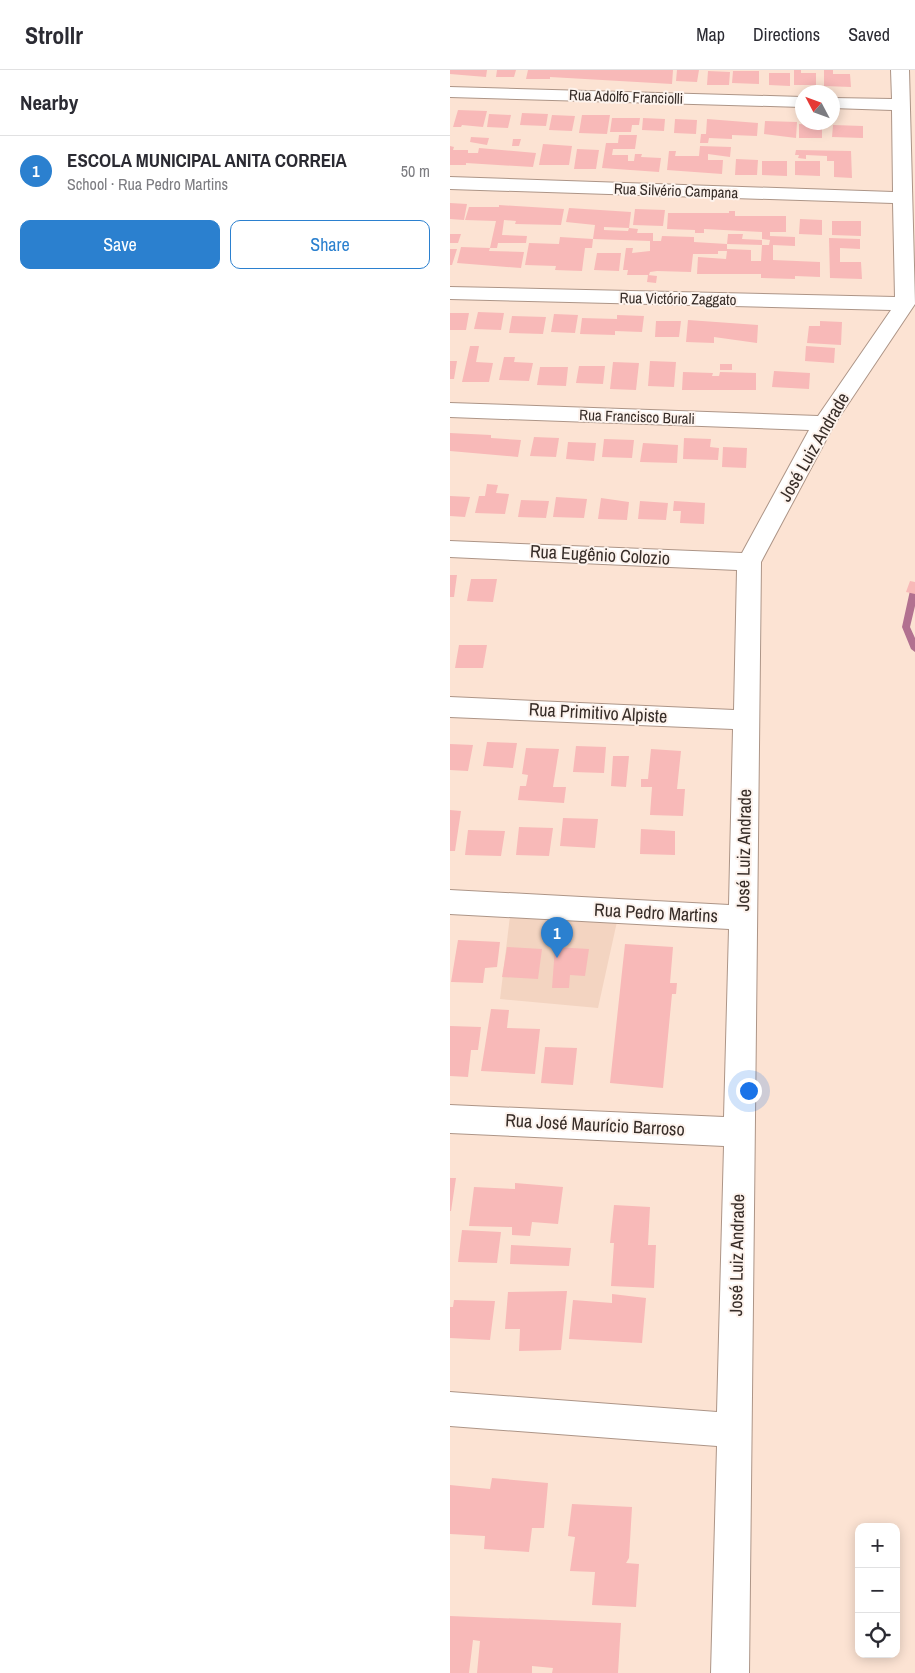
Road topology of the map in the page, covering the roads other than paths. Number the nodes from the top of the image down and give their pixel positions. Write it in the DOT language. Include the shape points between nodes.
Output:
graph roads {
  1 [pos="900,70"];
  2 [pos="450,92"];
  3 [pos="795,102"];
  4 [pos="840,103"];
  5 [pos="900,105"];
  6 [pos="450,184"];
  7 [pos="902,198"];
  8 [pos="450,293"];
  9 [pos="905,304"];
  10 [pos="450,410"];
  11 [pos="824,423"];
  12 [pos="450,549"];
  13 [pos="749,562"];
  14 [pos="450,707"];
  15 [pos="746,720"];
  16 [pos="450,902"];
  17 [pos="743,918"];
  18 [pos="450,1118"];
  19 [pos="739,1132"];
  20 [pos="450,1409"];
  21 [pos="734,1430"];
  22 [pos="730,1673"];
  1 -- 5 [label="street"];
  2 -- 3 [label="street, Rua Adolfo Franciolli"];
  4 -- 5 [label="street"];
  5 -- 7 [label="street"];
  6 -- 7 [label="street, Rua Silvério Campana"];
  7 -- 9 [label="street"];
  8 -- 9 [label="street, Rua Victório Zaggato"];
  9 -- 11 [label="street, José Luiz Andrade"];
  10 -- 11 [label="street, Rua Francisco Burali"];
  11 -- 13 [label="street, José Luiz Andrade"];
  12 -- 13 [label="street, Rua Eugênio Colozio"];
  13 -- 15 [label="street, José Luiz Andrade"];
  14 -- 15 [label="street, Rua Primitivo Alpiste"];
  15 -- 17 [label="street, José Luiz Andrade"];
  16 -- 17 [label="street, Rua Pedro Martins"];
  17 -- 19 [label="street, José Luiz Andrade"];
  18 -- 19 [label="street, Rua José Maurício Barroso"];
  19 -- 21 [label="street, José Luiz Andrade"];
  20 -- 21 [label="street"];
  21 -- 22 [label="street, José Luiz Andrade"];
}
